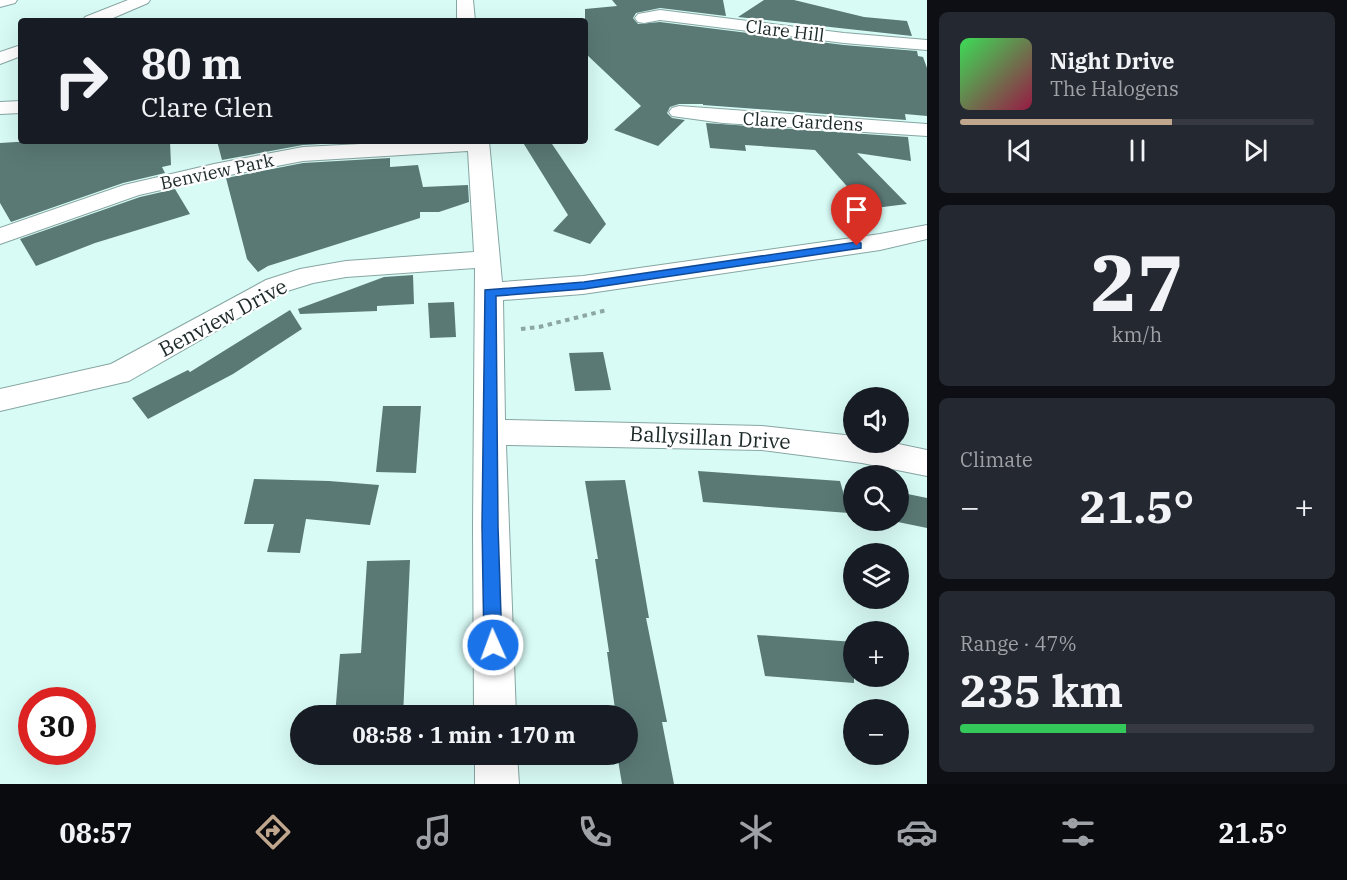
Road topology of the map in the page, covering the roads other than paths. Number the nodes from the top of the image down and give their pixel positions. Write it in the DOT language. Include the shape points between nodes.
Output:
graph roads {
  1 [pos="9,0"];
  2 [pos="142,0"];
  3 [pos="465,0"];
  4 [pos="0,2"];
  5 [pos="98,18"];
  6 [pos="466,18"];
  7 [pos="644,18"];
  8 [pos="927,45"];
  9 [pos="18,51"];
  10 [pos="0,58"];
  11 [pos="18,107"];
  12 [pos="0,108"];
  13 [pos="679,112"];
  14 [pos="927,130"];
  15 [pos="449,144"];
  16 [pos="478,144"];
  17 [pos="927,232"];
  18 [pos="0,236"];
  19 [pos="488,259"];
  20 [pos="490,292"];
  21 [pos="0,400"];
  22 [pos="491,432"];
  23 [pos="927,463"];
  24 [pos="495,705"];
  25 [pos="496,765"];
  26 [pos="497,784"];
  1 -- 4 [label="street"];
  2 -- 5 [label="street"];
  3 -- 6 [label="street"];
  7 -- 8 [label="street, Clare Hill" via="660,15"];
  9 -- 10 [label="street"];
  11 -- 12 [label="street"];
  13 -- 14 [label="street, Clare Gardens"];
  15 -- 18 [label="street, Benview Park" via="303,154 214,171 132,190"];
  16 -- 19 [label="street"];
  17 -- 20 [label="street" via="584,285"];
  19 -- 20 [label="street"];
  19 -- 21 [label="street, Benview Drive" via="309,275 275,286 119,373"];
  20 -- 22 [label="street"];
  22 -- 23 [label="street, Ballysillan Drive" via="762,438 862,450"];
  22 -- 24 [label="street"];
  25 -- 26 [label="street"];
}
